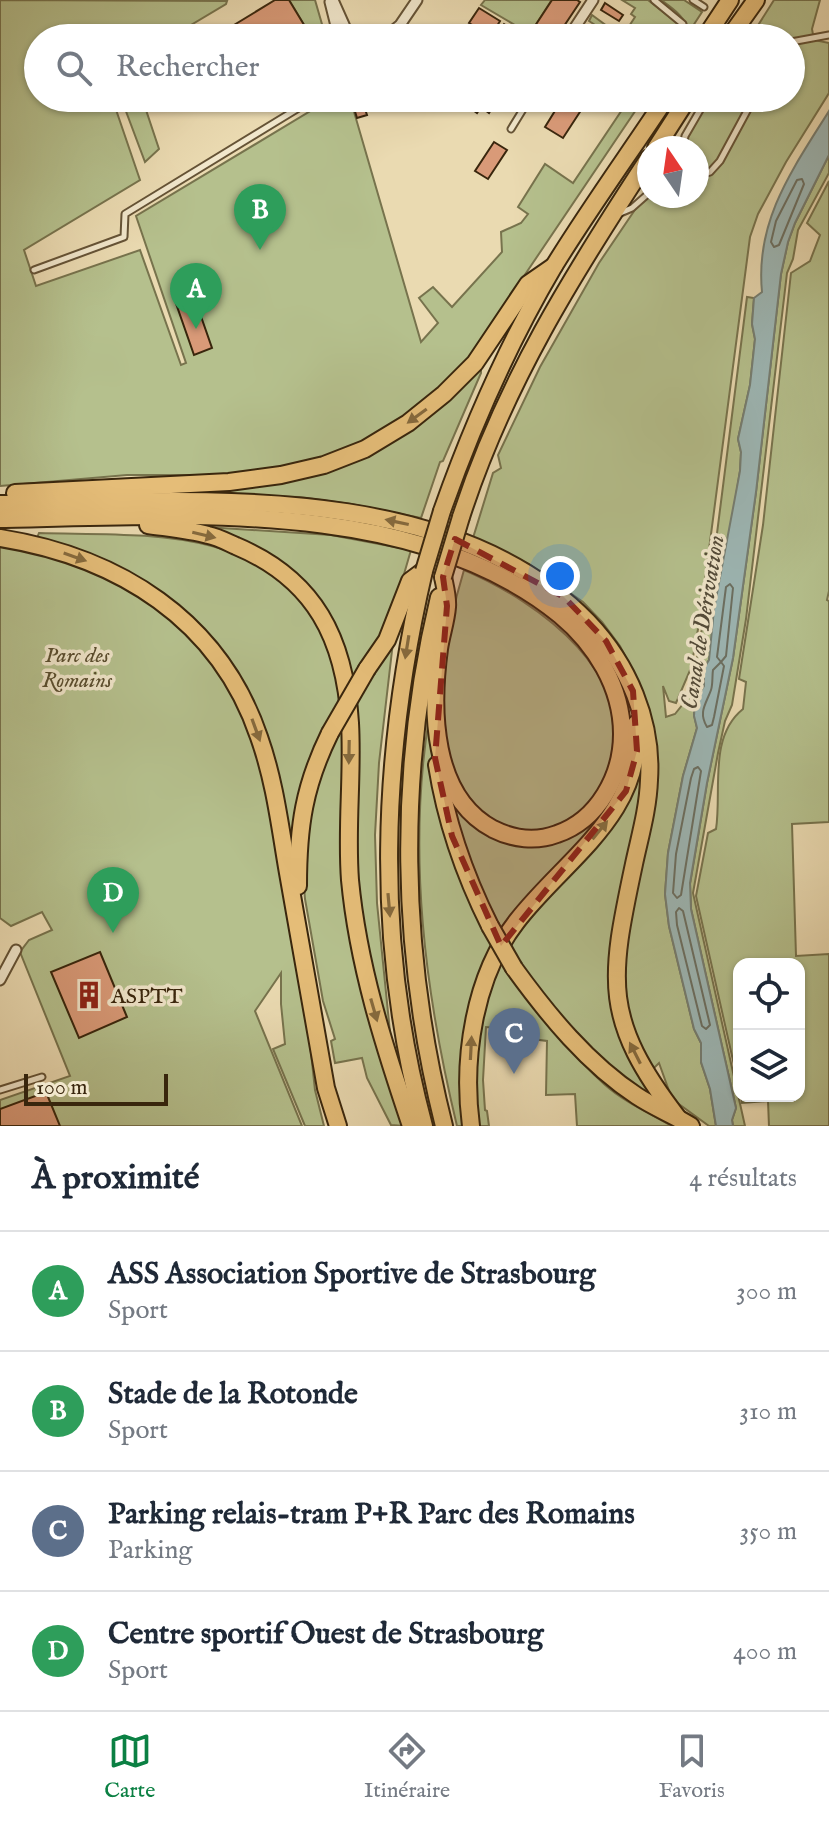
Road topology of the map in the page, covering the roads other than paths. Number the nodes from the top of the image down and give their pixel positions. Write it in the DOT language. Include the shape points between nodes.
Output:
graph roads {
  1 [pos="331,0"];
  2 [pos="417,0"];
  3 [pos="593,0"];
  4 [pos="654,0"];
  5 [pos="693,0"];
  6 [pos="730,0"];
  7 [pos="756,0"];
  8 [pos="704,7"];
  9 [pos="336,24"];
  10 [pos="343,24"];
  11 [pos="401,24"];
  12 [pos="577,24"];
  13 [pos="682,24"];
  14 [pos="714,24"];
  15 [pos="739,24"];
  16 [pos="829,35"];
  17 [pos="805,39"];
  18 [pos="292,112"];
  19 [pos="521,112"];
  20 [pos="657,112"];
  21 [pos="679,112"];
  22 [pos="699,112"];
  23 [pos="746,112"];
  24 [pos="511,129"];
  25 [pos="664,136"];
  26 [pos="685,136"];
  27 [pos="709,172"];
  28 [pos="637,176"];
  29 [pos="637,204"];
  30 [pos="609,218"];
  31 [pos="554,266"];
  32 [pos="34,270"];
  33 [pos="0,494"];
  34 [pos="0,504"];
  35 [pos="100,517"];
  36 [pos="0,519"];
  37 [pos="0,538"];
  38 [pos="424,571"];
  39 [pos="443,577"];
  40 [pos="633,691"];
  41 [pos="438,739"];
  42 [pos="298,927"];
  43 [pos="16,950"];
  44 [pos="0,980"];
  45 [pos="313,1014"];
  46 [pos="42,1077"];
  47 [pos="0,1090"];
  48 [pos="685,1122"];
  49 [pos="329,1126"];
  50 [pos="338,1126"];
  51 [pos="411,1126"];
  52 [pos="424,1126"];
  53 [pos="444,1126"];
  54 [pos="471,1126"];
  1 -- 9 [label="street"];
  1 -- 10 [label="street"];
  2 -- 11 [label="street"];
  3 -- 12 [label="street"];
  4 -- 13 [label="lane"];
  5 -- 8 [label="lane"];
  6 -- 14 [label="highway"];
  7 -- 15 [label="highway"];
  16 -- 17 [label="lane"];
  18 -- 32 [label="lane" via="125,214 124,237"];
  19 -- 24 [label="lane"];
  20 -- 31 [label="highway"];
  21 -- 25 [label="highway"];
  22 -- 26 [label="lane"];
  23 -- 27 [label="lane"];
  28 -- 30 [label="highway"];
  29 -- 30 [label="lane"];
  30 -- 39 [label="highway, bridge" via="519,372 478,465"];
  31 -- 33 [label="highway, one-way" via="528,284 475,363 444,394 365,449 324,465 255,479"];
  31 -- 38 [label="highway, bridge" via="478,416"];
  40 -- 34 [label="highway, one-way" via="606,641 564,597 492,554 448,536 335,510 253,502"];
  35 -- 36 [label="highway"];
  35 -- 41 [label="highway" via="204,517 331,526 444,552 514,582 579,630 602,663 621,719 617,768 605,795 579,823 532,839 506,835 477,818 455,791"];
  35 -- 51 [label="highway, one-way" via="209,535 258,555 292,579 318,608 346,686 350,880 360,952"];
  37 -- 42 [label="highway, one-way" via="38,544 109,569 146,589 197,633 222,664 260,738 277,802"];
  38 -- 42 [label="highway, bridge" via="410,581 387,640 312,770 301,818"];
  38 -- 52 [label="highway, one-way" via="395,728 387,844 398,996"];
  39 -- 41 [label="highway" via="447,606 438,664"];
  39 -- 53 [label="highway" via="415,727 408,843 418,995"];
  48 -- 40 [label="highway, one-way" via="632,1048 615,982 618,939 649,781 647,732"];
  54 -- 40 [label="highway, one-way" via="471,1039 477,1002 495,956 516,923 598,832 626,791 637,751"];
  41 -- 48 [label="highway, bridge" via="435,758 452,836 514,968 590,1057 637,1096"];
  42 -- 45 [label="highway"];
  43 -- 44 [label="street"];
  45 -- 49 [label="highway" via="318,1087"];
  45 -- 50 [label="highway"];
  46 -- 47 [label="lane"];
}
